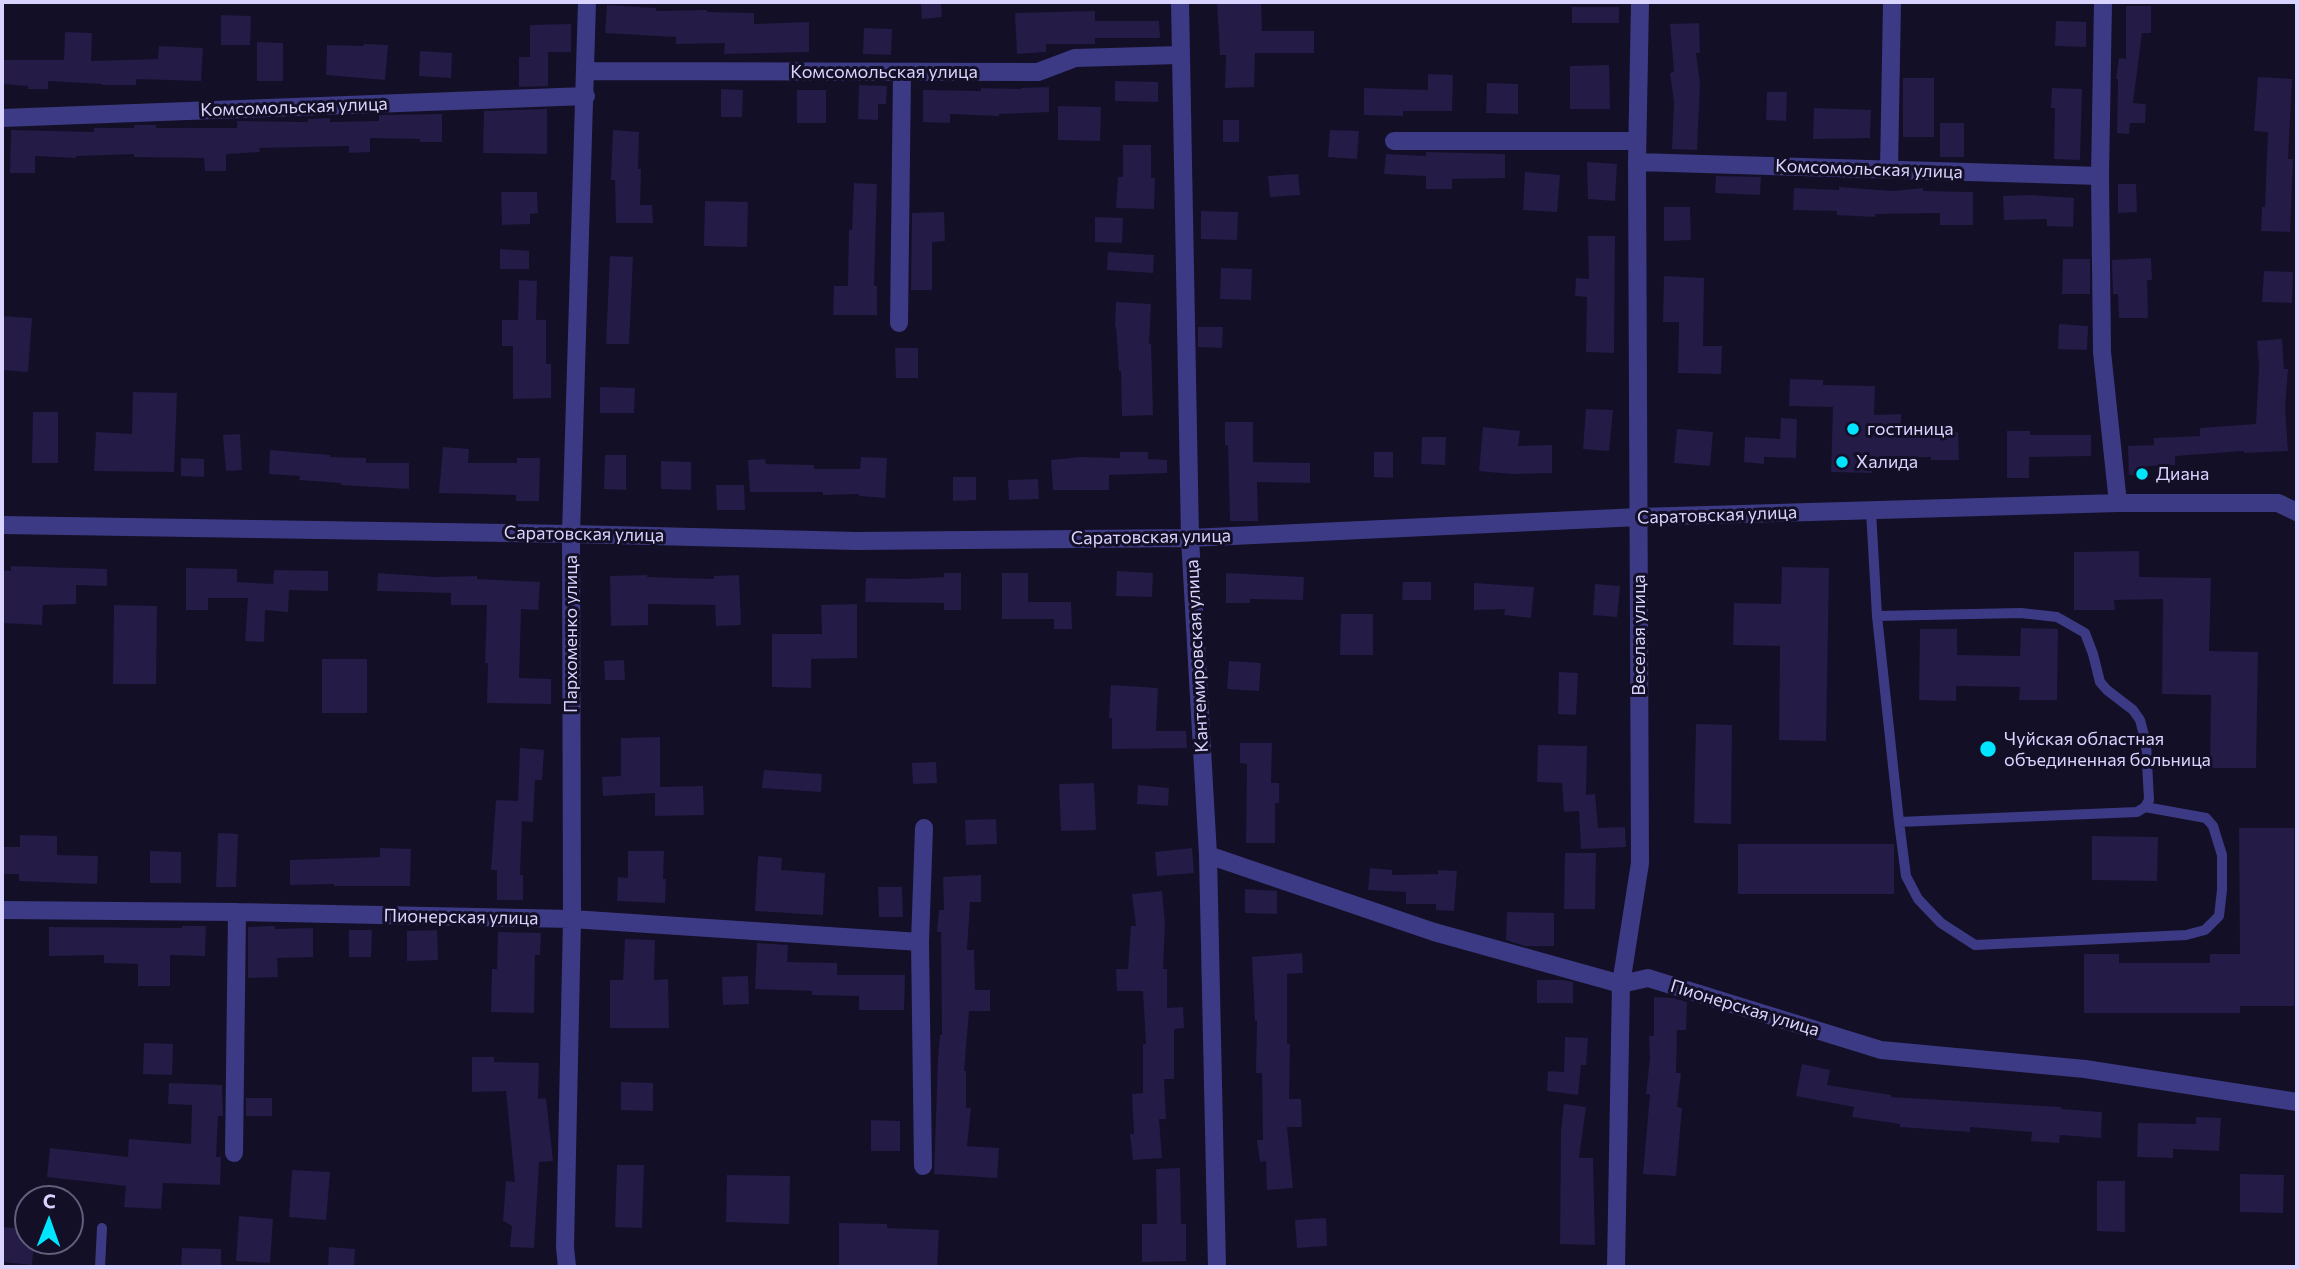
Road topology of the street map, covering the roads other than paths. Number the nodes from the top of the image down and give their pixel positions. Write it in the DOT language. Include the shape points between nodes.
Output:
graph roads {
  1 [pos="587,2"];
  2 [pos="1180,2"];
  3 [pos="1640,2"];
  4 [pos="1892,2"];
  5 [pos="2103,2"];
  6 [pos="1179,55"];
  7 [pos="587,71"];
  8 [pos="902,73"];
  9 [pos="586,96"];
  10 [pos="2,118"];
  11 [pos="1394,141"];
  12 [pos="1637,141"];
  13 [pos="1637,163"];
  14 [pos="1889,170"];
  15 [pos="2100,176"];
  16 [pos="899,323"];
  17 [pos="2118,503"];
  18 [pos="1871,510"];
  19 [pos="2297,512"];
  20 [pos="1639,517"];
  21 [pos="2,526"];
  22 [pos="571,534"];
  23 [pos="1190,538"];
  24 [pos="1877,615"];
  25 [pos="2145,807"];
  26 [pos="1899,822"];
  27 [pos="924,828"];
  28 [pos="1208,855"];
  29 [pos="2,910"];
  30 [pos="237,912"];
  31 [pos="572,919"];
  32 [pos="920,942"];
  33 [pos="1621,984"];
  34 [pos="2297,1102"];
  35 [pos="234,1153"];
  36 [pos="923,1166"];
  37 [pos="102,1228"];
  38 [pos="100,1267"];
  39 [pos="567,1267"];
  40 [pos="1217,1267"];
  41 [pos="1616,1267"];
  1 -- 7 [label="street, Пархоменко улица"];
  2 -- 6 [label="street, Кантемировская улица"];
  3 -- 12 [label="street, Веселая улица"];
  4 -- 14 [label="street"];
  5 -- 15 [label="street"];
  6 -- 8 [label="street, Комсомольская улица" via="1075,58 1038,72"];
  6 -- 23 [label="street, Кантемировская улица"];
  7 -- 8 [label="street, Комсомольская улица"];
  7 -- 9 [label="street, Пархоменко улица"];
  8 -- 16 [label="street"];
  9 -- 10 [label="street, Комсомольская улица"];
  9 -- 22 [label="street, Пархоменко улица"];
  11 -- 12 [label="street"];
  12 -- 13 [label="street, Веселая улица"];
  13 -- 14 [label="street, Комсомольская улица"];
  13 -- 20 [label="street, Веселая улица"];
  14 -- 15 [label="street, Комсомольская улица"];
  15 -- 17 [label="street" via="2102,352"];
  17 -- 18 [label="street, Саратовская улица"];
  17 -- 19 [label="street, Саратовская улица" via="2278,503"];
  18 -- 20 [label="street, Саратовская улица"];
  18 -- 24 [label="lane"];
  20 -- 23 [label="street, Саратовская улица"];
  20 -- 33 [label="street, Веселая улица" via="1640,863"];
  21 -- 22 [label="street, Саратовская улица"];
  22 -- 23 [label="street, Саратовская улица" via="856,541"];
  22 -- 31 [label="street, Пархоменко улица"];
  23 -- 28 [label="street, Кантемировская улица"];
  24 -- 25 [label="lane" via="2021,613 2057,617 2085,633 2100,682 2140,720 2150,789"];
  24 -- 26 [label="lane"];
  25 -- 26 [label="lane" via="2128,814"];
  25 -- 26 [label="lane" via="2206,818 2213,826 2222,855 2222,890 2219,916 2205,930 2186,935 1975,945 1941,923 1918,899 1906,876"];
  27 -- 32 [label="street"];
  28 -- 33 [label="street, Пионерская улица" via="1434,932"];
  28 -- 40 [label="street, Кантемировская улица"];
  29 -- 30 [label="street, Пионерская улица"];
  30 -- 31 [label="street, Пионерская улица"];
  30 -- 35 [label="street"];
  31 -- 32 [label="street, Пионерская улица"];
  31 -- 39 [label="street, Пархоменко улица"];
  32 -- 36 [label="street"];
  33 -- 34 [label="street, Пионерская улица" via="1648,978 1881,1049 2085,1069"];
  33 -- 41 [label="street, Веселая улица"];
  37 -- 38 [label="lane"];
}
